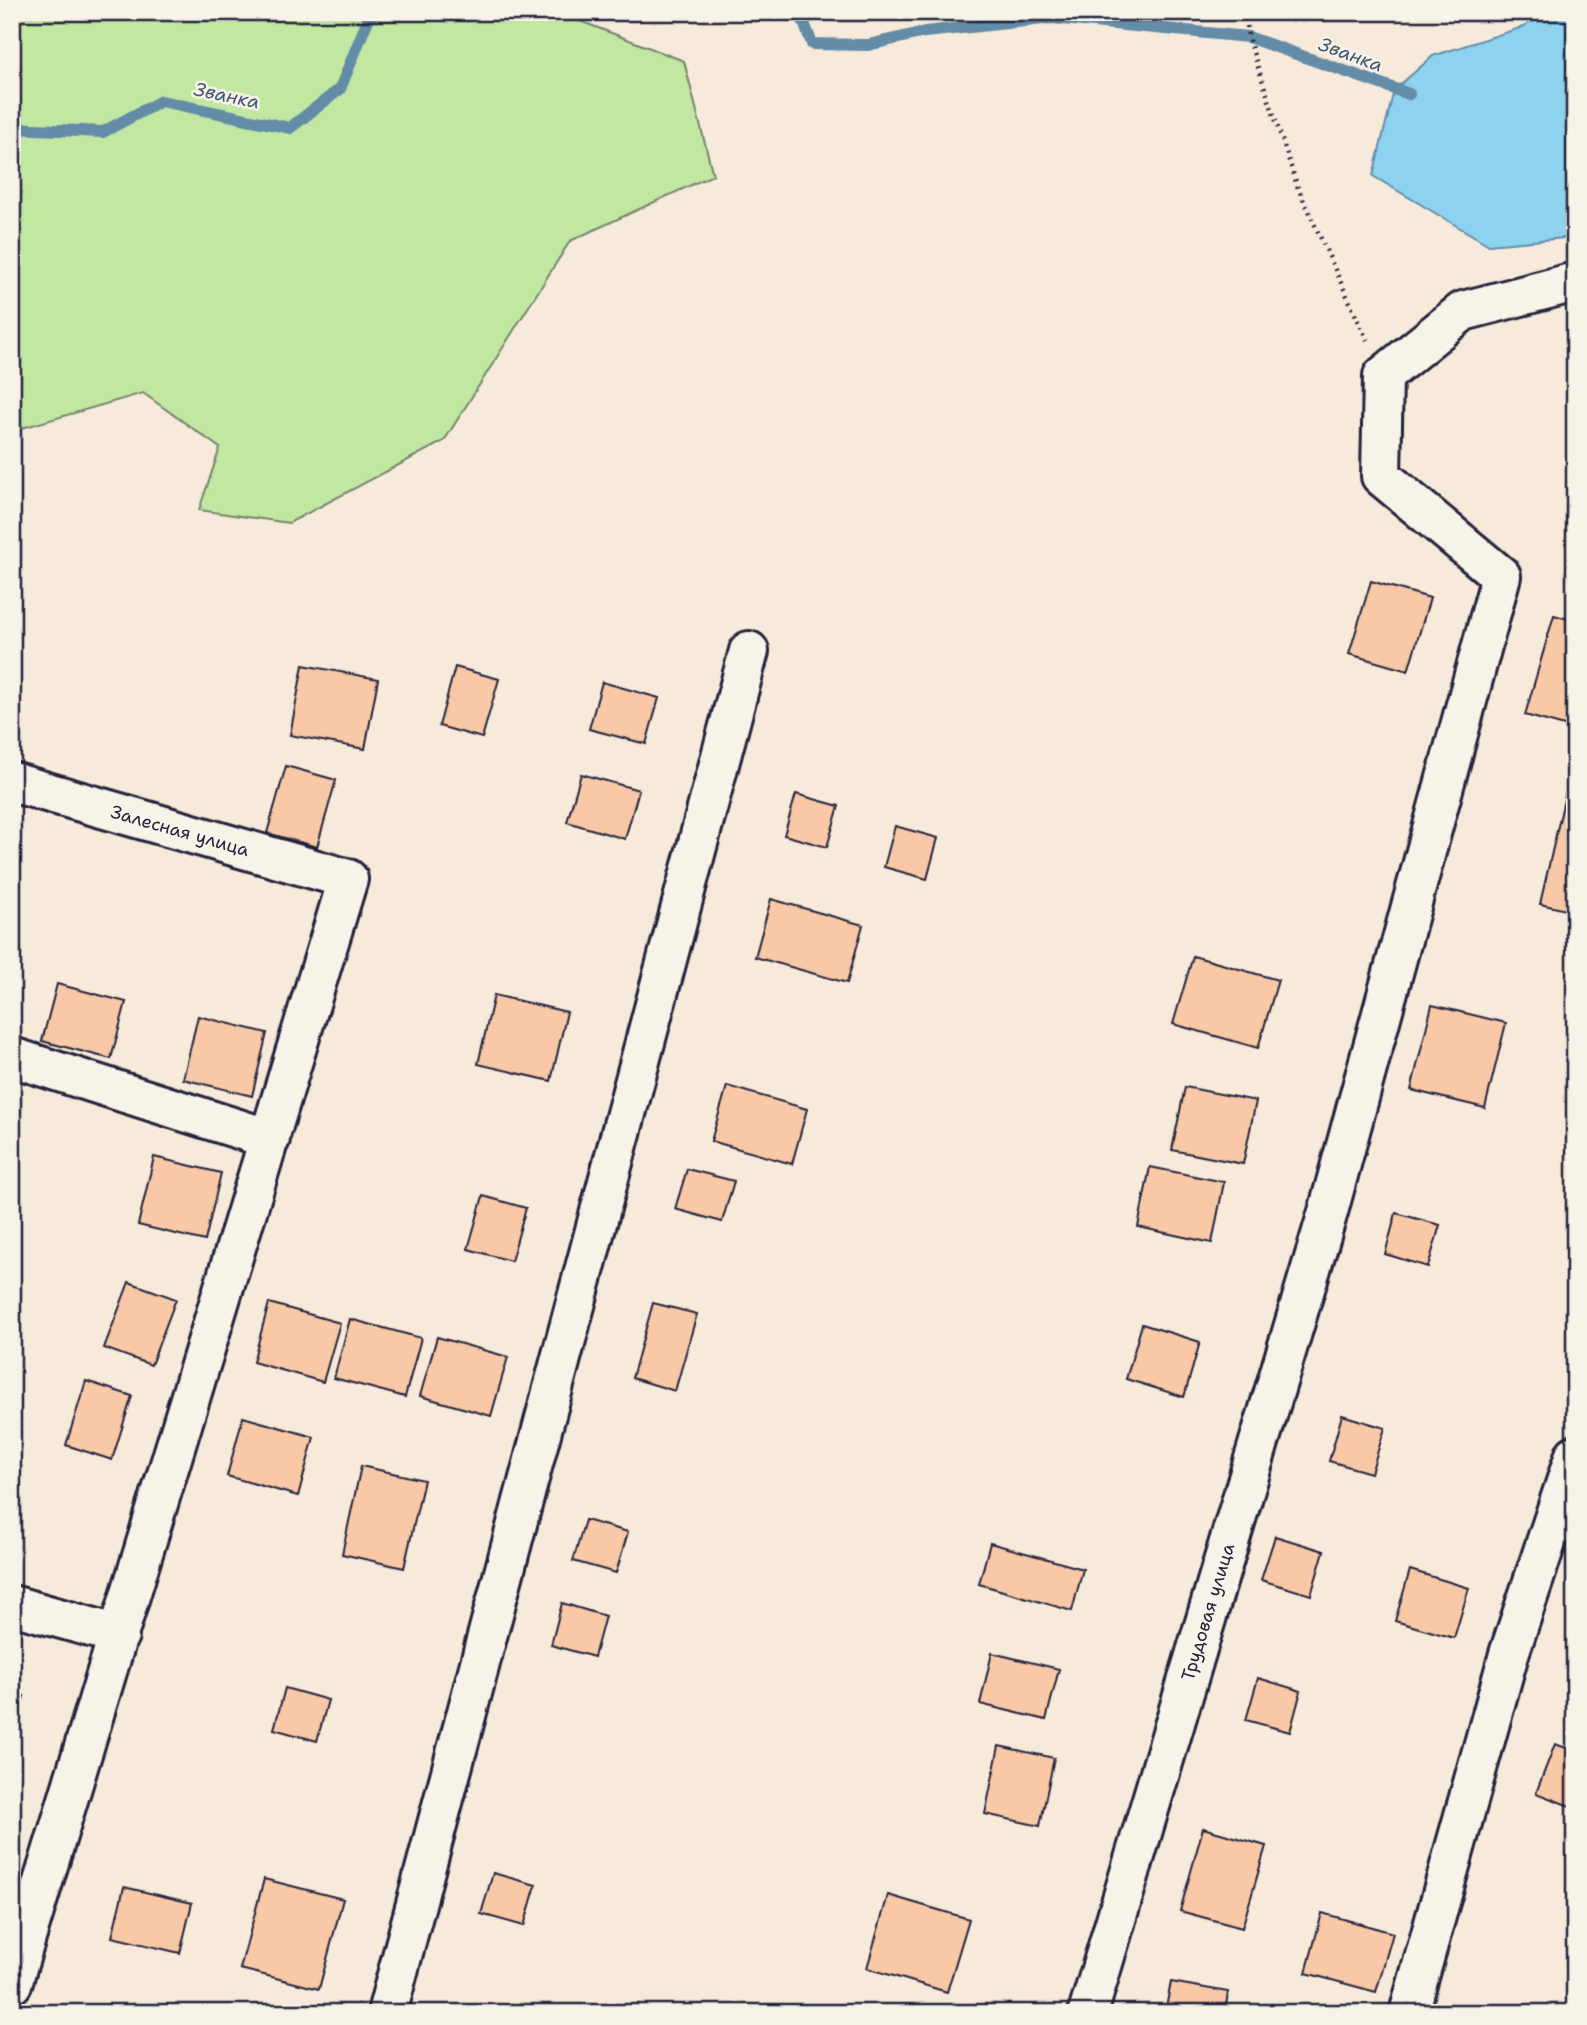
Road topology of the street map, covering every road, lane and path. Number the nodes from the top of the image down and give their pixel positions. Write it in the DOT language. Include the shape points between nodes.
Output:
graph roads {
  1 [pos="1246,12"];
  2 [pos="1575,282"];
  3 [pos="1384,376"];
  4 [pos="749,651"];
  5 [pos="12,782"];
  6 [pos="12,1058"];
  7 [pos="270,1139"];
  8 [pos="1575,1455"];
  9 [pos="12,1605"];
  10 [pos="119,1635"];
  11 [pos="12,1984"];
  12 [pos="387,2013"];
  13 [pos="1088,2013"];
  14 [pos="1409,2013"];
  1 -- 3 [label="path" via="1248,37 1298,188"];
  2 -- 3 [label="street" via="1463,311"];
  3 -- 13 [label="street, Трудовая улица" via="1381,476 1501,576 1328,1212"];
  4 -- 12 [label="street"];
  5 -- 7 [label="street, Залесная улица" via="348,879"];
  6 -- 7 [label="street"];
  7 -- 10 [label="street"];
  8 -- 14 [label="street" via="1509,1654"];
  9 -- 10 [label="street"];
  10 -- 11 [label="street"];
}
